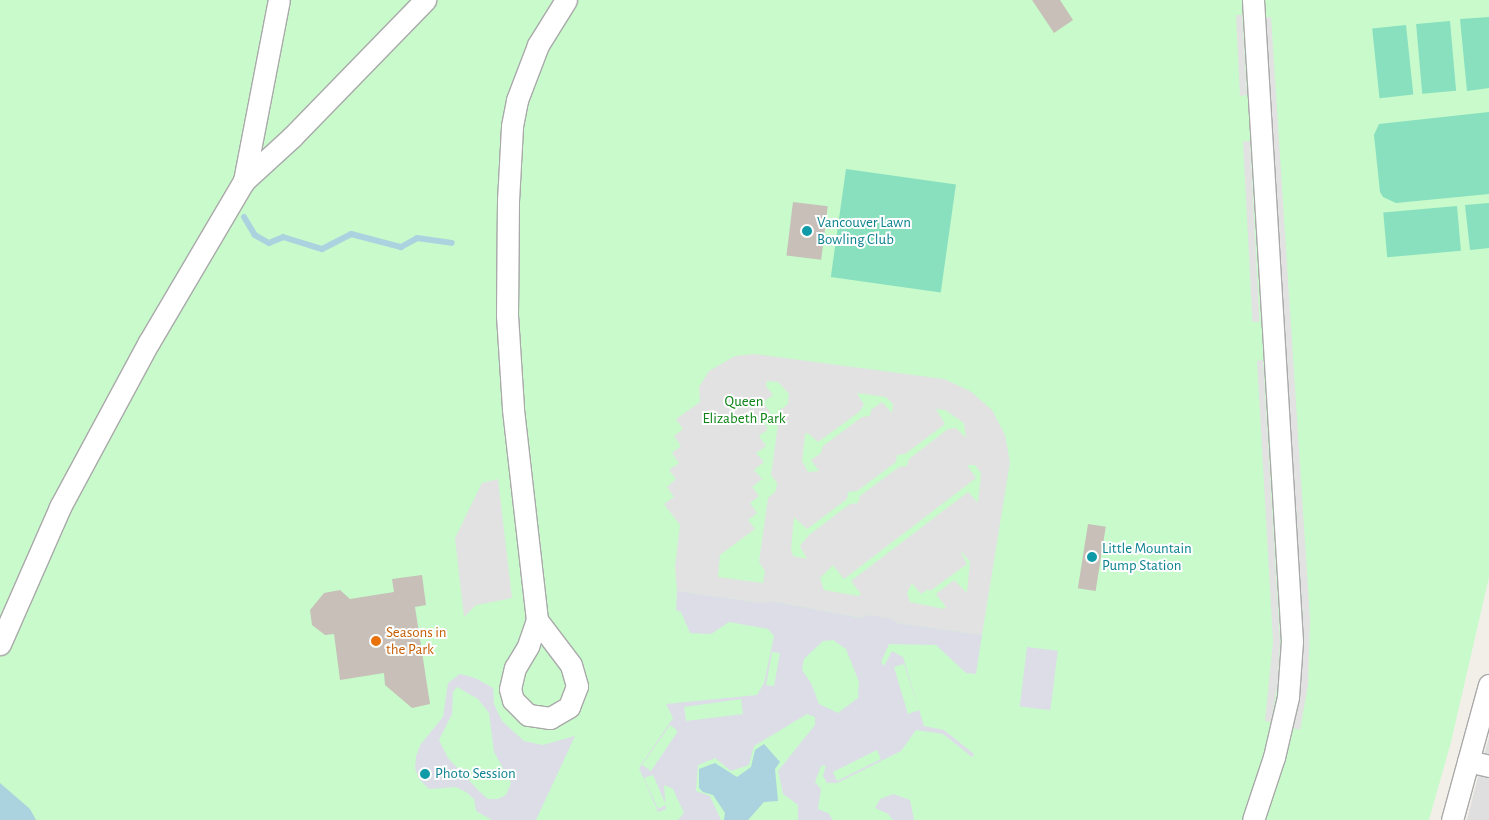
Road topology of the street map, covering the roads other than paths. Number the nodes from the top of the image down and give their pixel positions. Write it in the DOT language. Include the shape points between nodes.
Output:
graph roads {
  1 [pos="279,0"];
  2 [pos="425,0"];
  3 [pos="566,0"];
  4 [pos="1253,0"];
  5 [pos="244,180"];
  6 [pos="537,620"];
  7 [pos="0,644"];
  8 [pos="1489,684"];
  9 [pos="1468,761"];
  10 [pos="1489,766"];
  11 [pos="1253,820"];
  12 [pos="1452,820"];
  1 -- 5 [label="street"];
  2 -- 5 [label="street" via="292,137"];
  3 -- 6 [label="street" via="538,45 517,100 512,126 508,201 508,315 513,408"];
  4 -- 11 [label="street" via="1292,641 1288,696 1274,757"];
  5 -- 7 [label="street" via="149,342 64,498"];
  8 -- 9 [label="street"];
  9 -- 10 [label="street"];
  9 -- 12 [label="street"];
}
